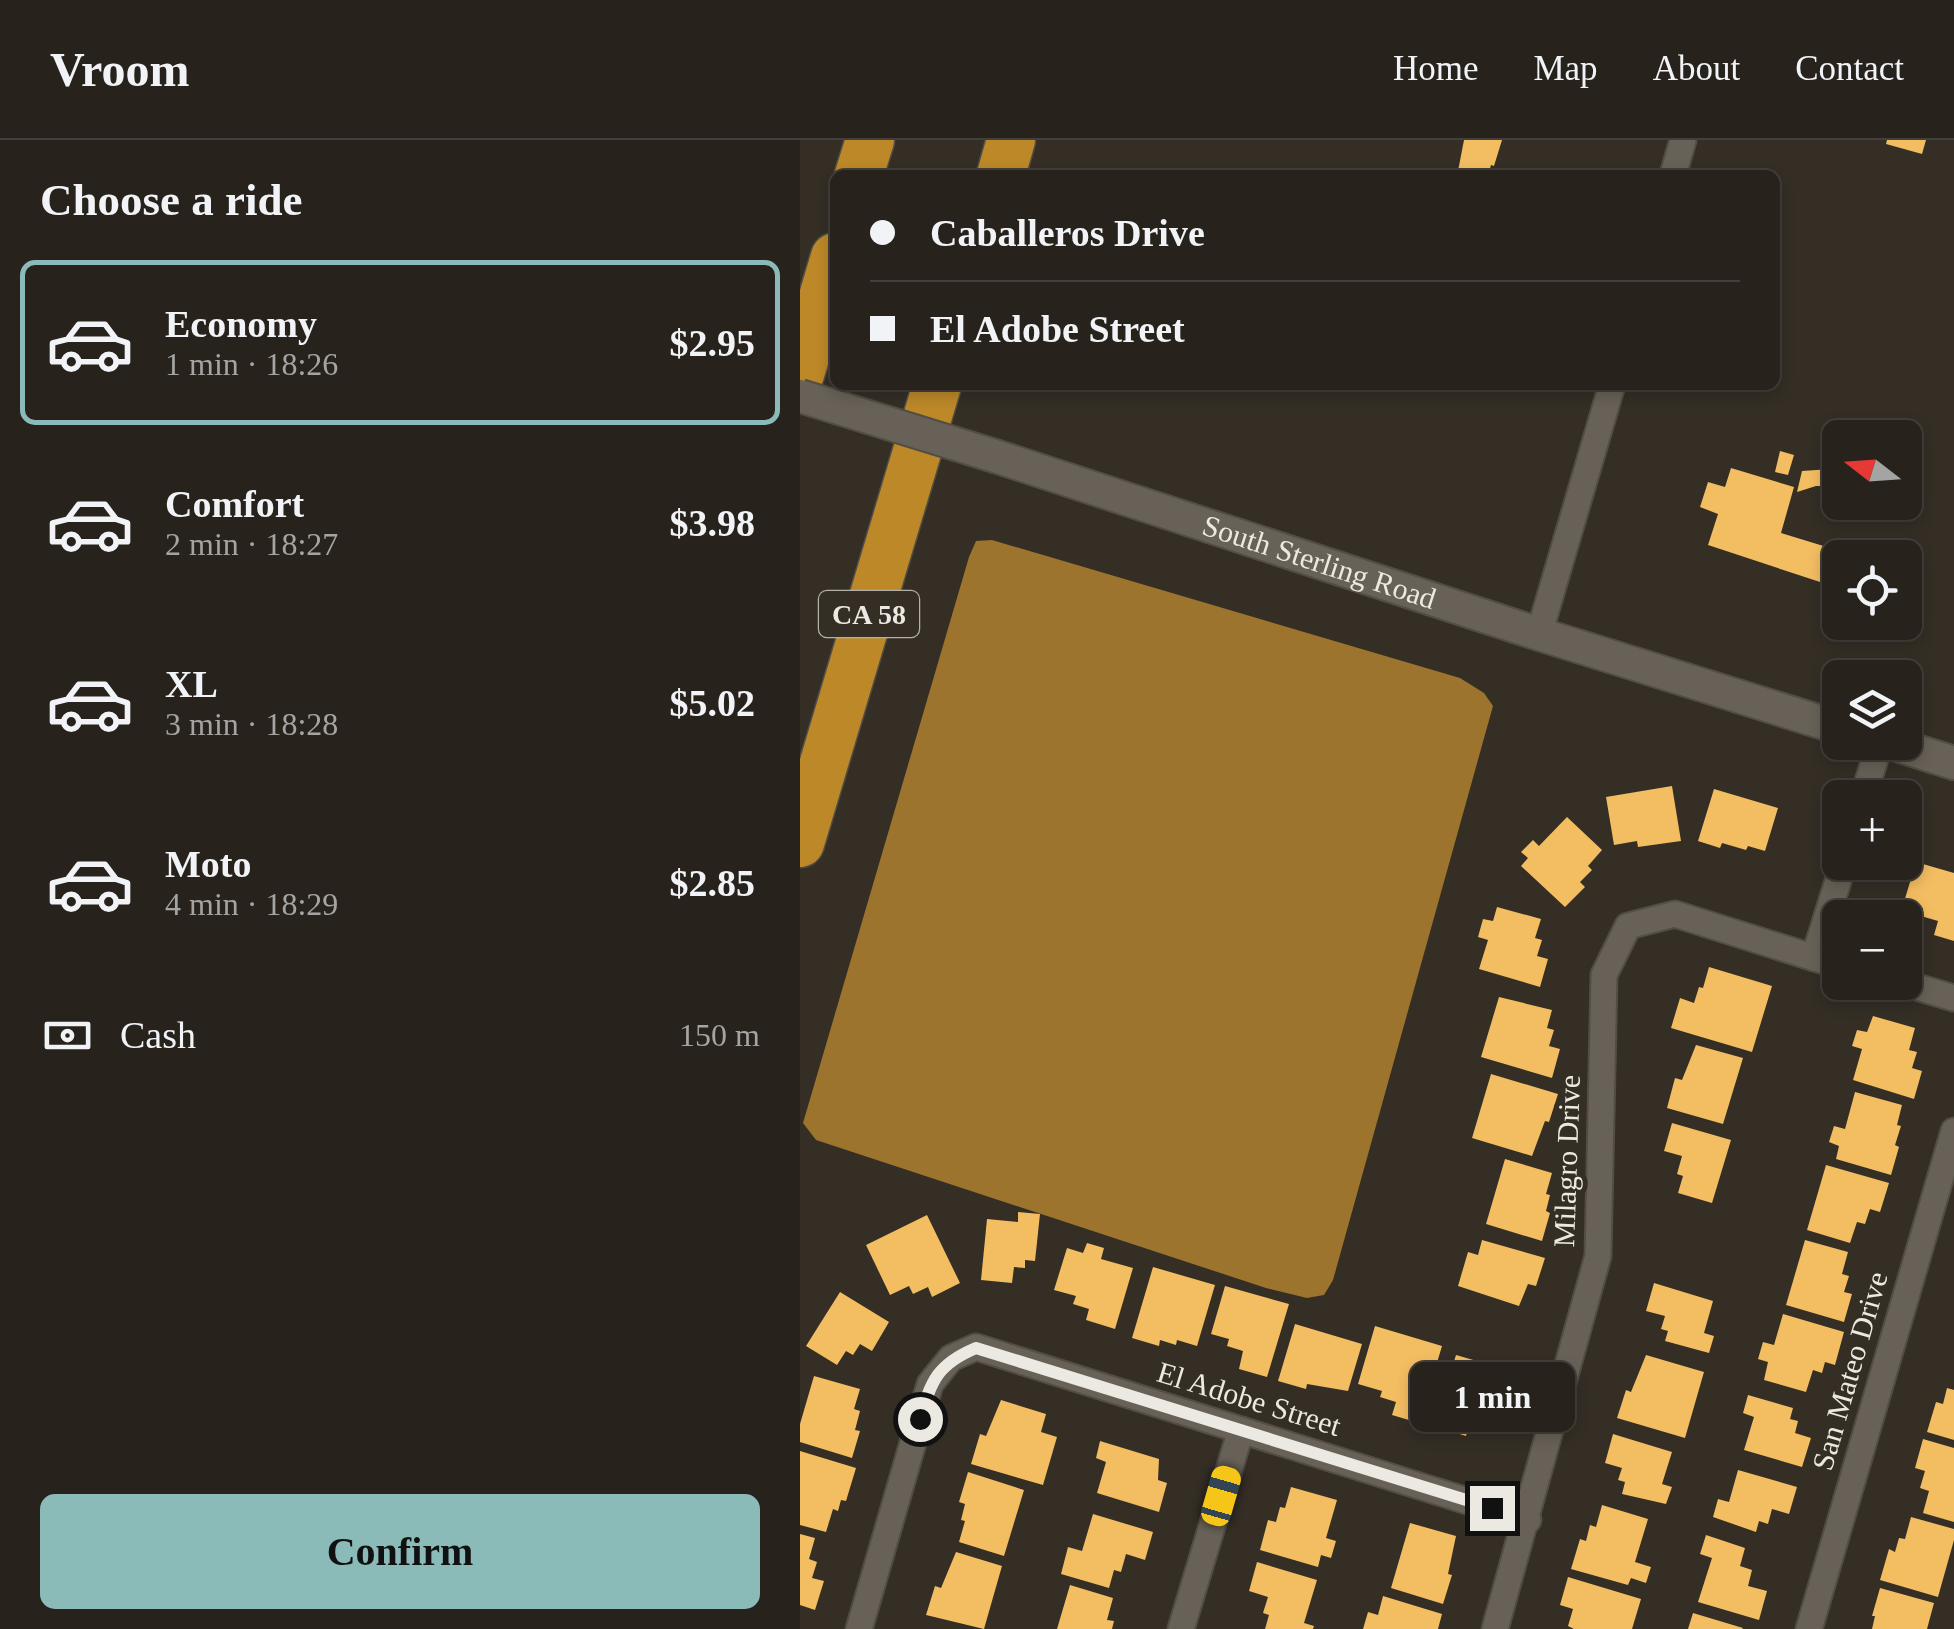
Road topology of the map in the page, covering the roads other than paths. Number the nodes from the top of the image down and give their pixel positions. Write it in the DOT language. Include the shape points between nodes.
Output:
graph roads {
  1 [pos="870,140"];
  2 [pos="1012,140"];
  3 [pos="1683,140"];
  4 [pos="861,170"];
  5 [pos="1003,170"];
  6 [pos="1674,170"];
  7 [pos="830,273"];
  8 [pos="800,374"];
  9 [pos="936,390"];
  10 [pos="1611,390"];
  11 [pos="800,396"];
  12 [pos="1540,634"];
  13 [pos="1822,722"];
  14 [pos="1922,752"];
  15 [pos="1954,762"];
  16 [pos="800,843"];
  17 [pos="1838,880"];
  18 [pos="1814,958"];
  19 [pos="1822,960"];
  20 [pos="1922,989"];
  21 [pos="1954,998"];
  22 [pos="1954,1131"];
  23 [pos="1241,1430"];
  24 [pos="1528,1520"];
  25 [pos="859,1629"];
  26 [pos="1181,1629"];
  27 [pos="1495,1629"];
  28 [pos="1810,1629"];
  1 -- 4 [label="highway"];
  2 -- 5 [label="highway"];
  3 -- 6 [label="street"];
  7 -- 8 [label="highway"];
  9 -- 16 [label="highway, CA 58"];
  10 -- 12 [label="street"];
  11 -- 12 [label="street, South Sterling Road, bridge"];
  12 -- 13 [label="street, South Sterling Road"];
  14 -- 15 [label="street"];
  17 -- 18 [label="street"];
  18 -- 19 [label="street"];
  18 -- 24 [label="street, Milagro Drive" via="1675,914 1628,926 1604,975 1598,1256"];
  20 -- 21 [label="street"];
  22 -- 28 [label="street, San Mateo Drive"];
  23 -- 24 [label="street, El Adobe Street"];
  23 -- 25 [label="street, El Adobe Street" via="976,1348 951,1358 930,1384"];
  23 -- 26 [label="street"];
  24 -- 27 [label="street, Milagro Drive"];
}
